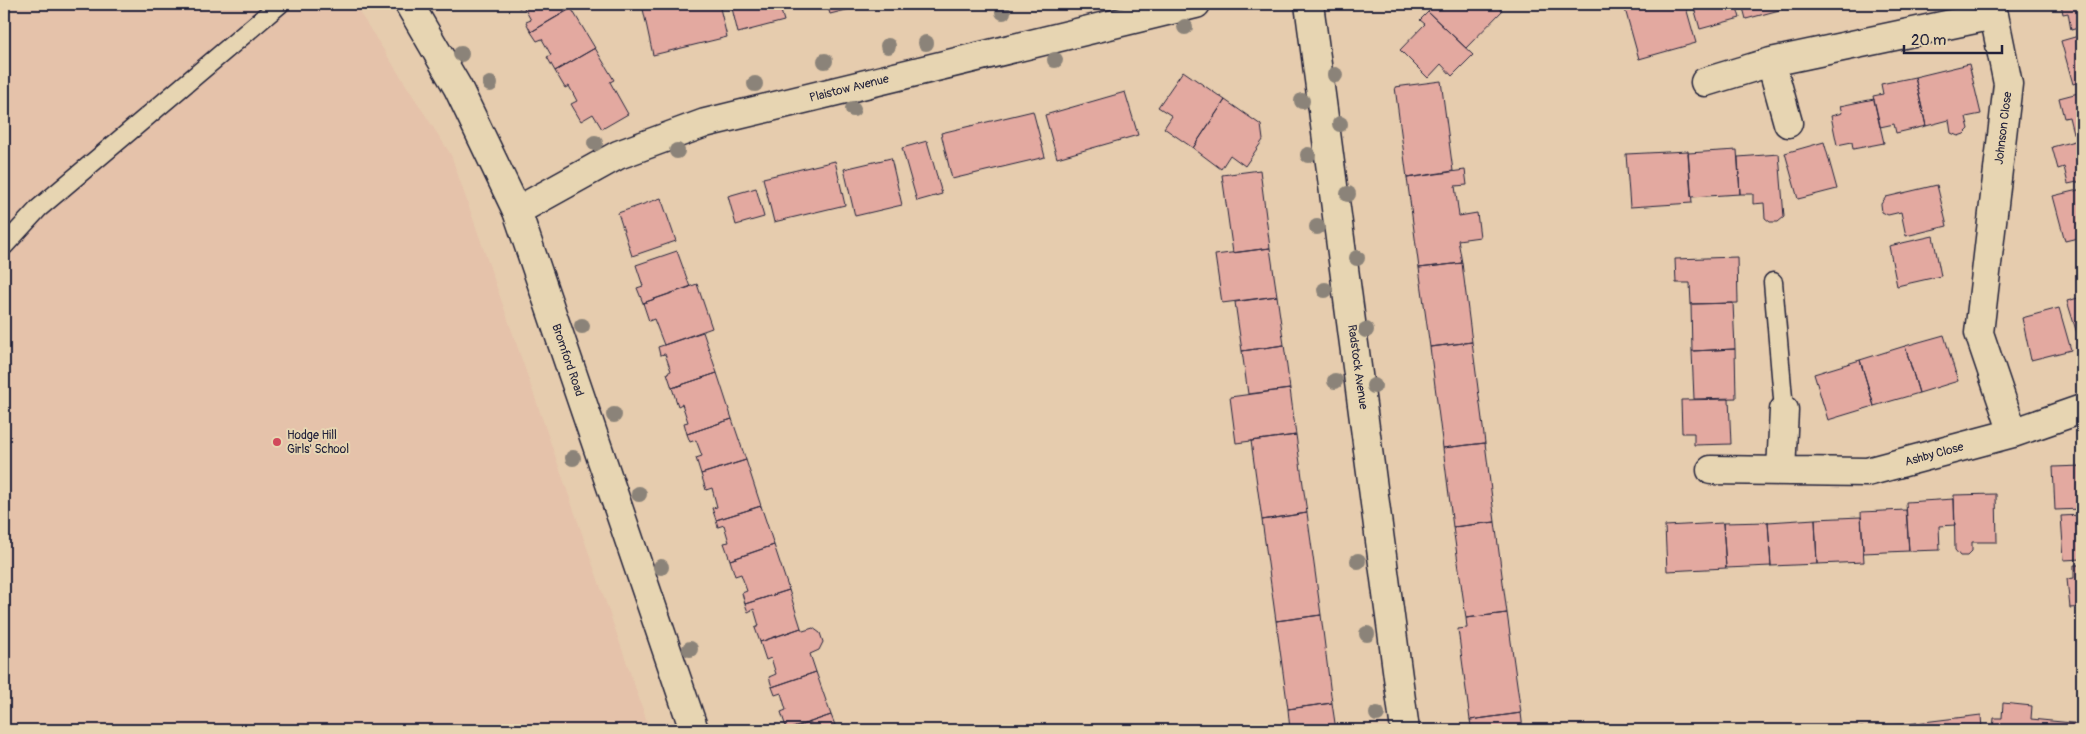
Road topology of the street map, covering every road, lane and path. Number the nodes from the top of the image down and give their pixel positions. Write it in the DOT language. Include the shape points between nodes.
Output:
graph roads {
  1 [pos="280,4"];
  2 [pos="409,4"];
  3 [pos="1196,4"];
  4 [pos="1309,4"];
  5 [pos="1994,9"];
  6 [pos="1771,62"];
  7 [pos="1705,82"];
  8 [pos="1788,124"];
  9 [pos="517,211"];
  10 [pos="4,246"];
  11 [pos="1774,282"];
  12 [pos="2082,409"];
  13 [pos="1784,410"];
  14 [pos="2013,433"];
  15 [pos="1711,470"];
  16 [pos="1781,472"];
  17 [pos="694,730"];
  18 [pos="1405,730"];
  1 -- 10 [label="lane" via="40,208"];
  2 -- 9 [label="street, Bromford Road" via="458,88"];
  3 -- 9 [label="street, Plaistow Avenue" via="705,123 618,155"];
  4 -- 18 [label="street, Radstock Avenue"];
  5 -- 6 [label="street, Johnson Close"];
  5 -- 14 [label="street, Johnson Close" via="2008,84 1979,333"];
  6 -- 7 [label="street, Johnson Close"];
  6 -- 8 [label="street"];
  9 -- 17 [label="street, Bromford Road"];
  11 -- 13 [label="lane"];
  12 -- 14 [label="street, Ashby Close"];
  13 -- 16 [label="street"];
  14 -- 16 [label="street, Ashby Close" via="1867,472"];
  15 -- 16 [label="street, Ashby Close"];
}
